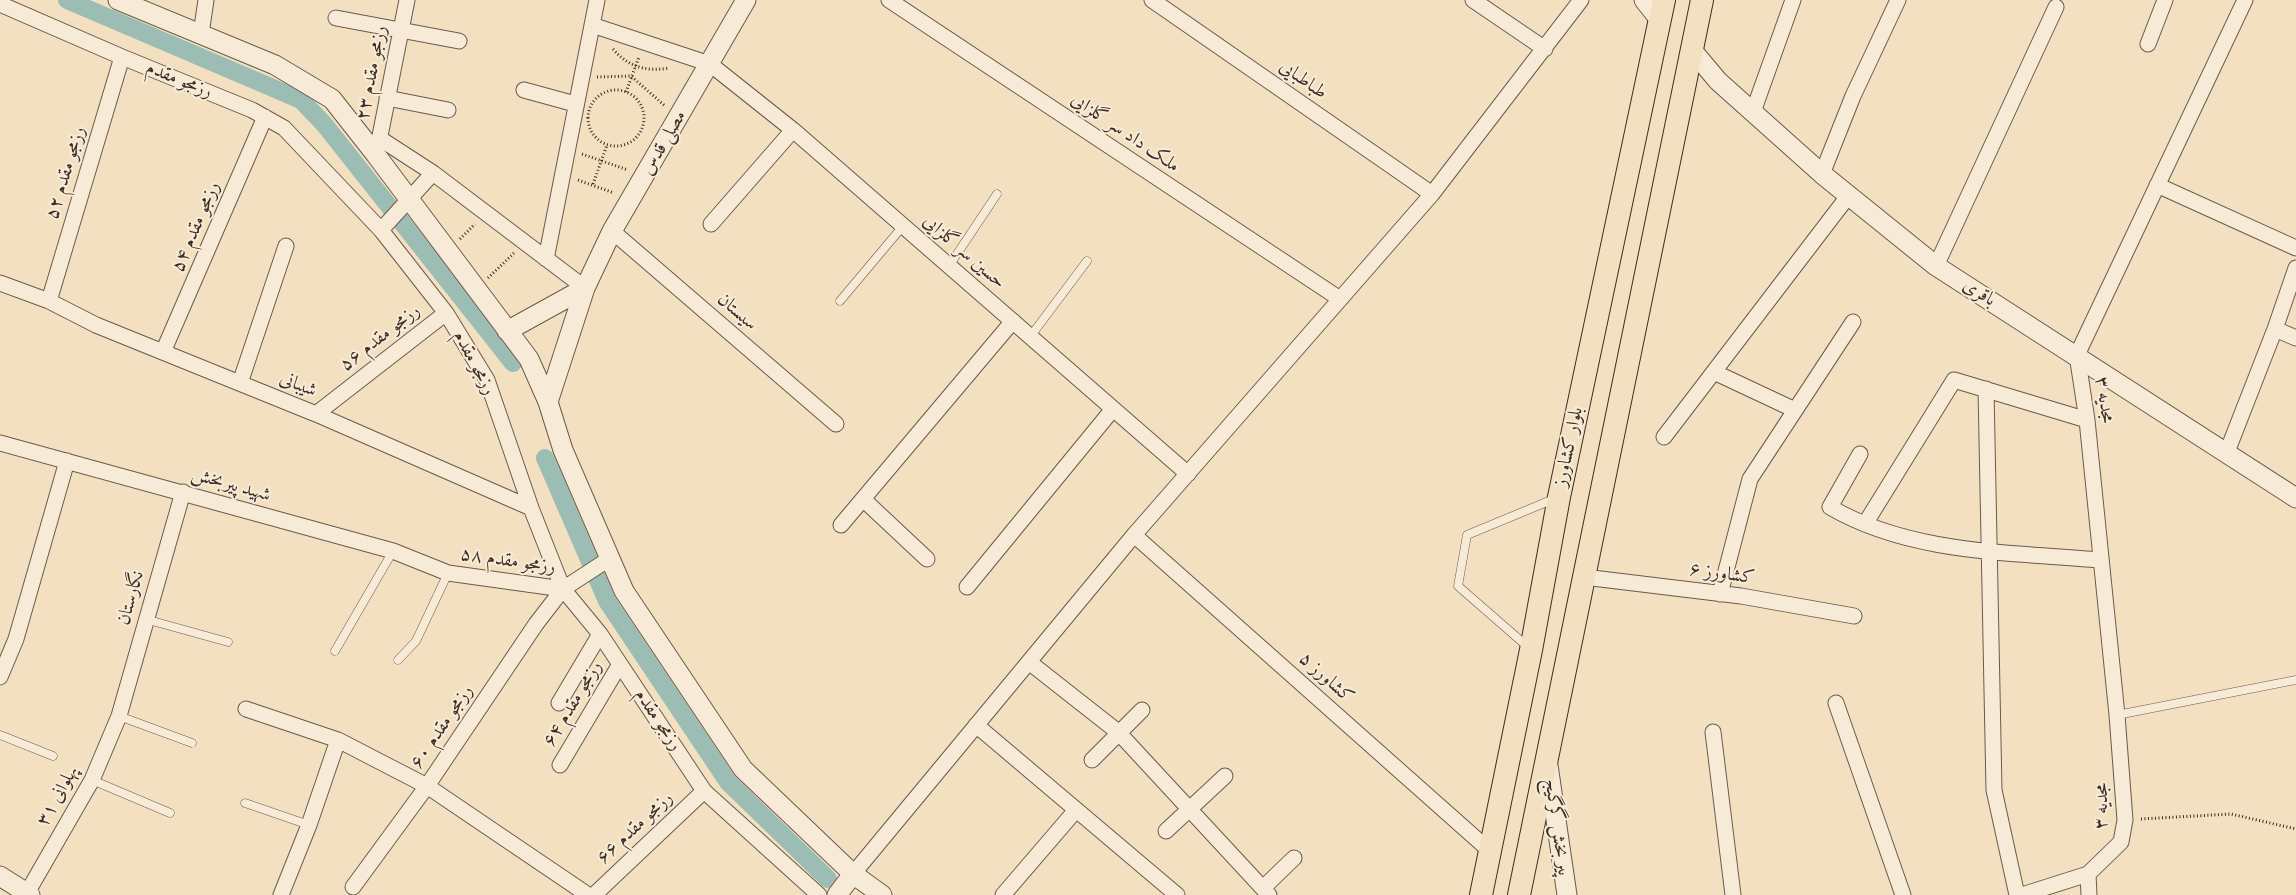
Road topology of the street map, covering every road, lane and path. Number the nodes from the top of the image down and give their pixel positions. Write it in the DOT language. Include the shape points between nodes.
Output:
graph roads {
  1 [pos="118,0"];
  2 [pos="206,0"];
  3 [pos="407,0"];
  4 [pos="597,0"];
  5 [pos="746,0"];
  6 [pos="889,0"];
  7 [pos="1152,0"];
  8 [pos="1473,0"];
  9 [pos="1581,0"];
  10 [pos="1644,0"];
  11 [pos="1702,0"];
  12 [pos="1793,0"];
  13 [pos="1898,0"];
  14 [pos="2165,0"];
  15 [pos="2245,0"];
  16 [pos="0,4"];
  17 [pos="2056,7"];
  18 [pos="1662,10"];
  19 [pos="336,18"];
  20 [pos="592,25"];
  21 [pos="401,30"];
  22 [pos="201,34"];
  23 [pos="459,42"];
  24 [pos="644,42"];
  25 [pos="2148,44"];
  26 [pos="1545,49"];
  27 [pos="1692,50"];
  28 [pos="122,57"];
  29 [pos="710,64"];
  30 [pos="631,76"];
  31 [pos="582,78"];
  32 [pos="524,90"];
  33 [pos="626,92"];
  34 [pos="387,98"];
  35 [pos="575,104"];
  36 [pos="448,110"];
  37 [pos="1753,112"];
  38 [pos="264,117"];
  39 [pos="678,118"];
  40 [pos="793,130"];
  41 [pos="607,145"];
  42 [pos="378,146"];
  43 [pos="577,152"];
  44 [pos="601,162"];
  45 [pos="433,173"];
  46 [pos="1822,174"];
  47 [pos="563,175"];
  48 [pos="645,175"];
  49 [pos="592,184"];
  50 [pos="2157,186"];
  51 [pos="997,194"];
  52 [pos="1432,194"];
  53 [pos="1849,195"];
  54 [pos="408,199"];
  55 [pos="631,200"];
  56 [pos="486,213"];
  57 [pos="711,224"];
  58 [pos="904,226"];
  59 [pos="381,230"];
  60 [pos="612,231"];
  61 [pos="525,243"];
  62 [pos="286,246"];
  63 [pos="2296,248"];
  64 [pos="448,250"];
  65 [pos="546,259"];
  66 [pos="1087,261"];
  67 [pos="949,266"];
  68 [pos="1936,266"];
  69 [pos="2296,268"];
  70 [pos="0,283"];
  71 [pos="585,288"];
  72 [pos="476,289"];
  73 [pos="1340,299"];
  74 [pos="49,301"];
  75 [pos="840,301"];
  76 [pos="446,313"];
  77 [pos="1012,321"];
  78 [pos="1853,322"];
  79 [pos="2275,329"];
  80 [pos="507,330"];
  81 [pos="1030,337"];
  82 [pos="2296,338"];
  83 [pos="163,352"];
  84 [pos="2077,355"];
  85 [pos="1714,372"];
  86 [pos="240,383"];
  87 [pos="1986,389"];
  88 [pos="548,402"];
  89 [pos="1113,408"];
  90 [pos="1795,410"];
  91 [pos="316,414"];
  92 [pos="2088,420"];
  93 [pos="836,424"];
  94 [pos="1664,438"];
  95 [pos="0,443"];
  96 [pos="2226,452"];
  97 [pos="1860,454"];
  98 [pos="67,461"];
  99 [pos="1188,474"];
  100 [pos="183,492"];
  101 [pos="1558,497"];
  102 [pos="863,498"];
  103 [pos="2296,498"];
  104 [pos="531,508"];
  105 [pos="1865,524"];
  106 [pos="841,525"];
  107 [pos="1134,535"];
  108 [pos="1991,550"];
  109 [pos="393,551"];
  110 [pos="928,559"];
  111 [pos="2100,560"];
  112 [pos="604,561"];
  113 [pos="448,573"];
  114 [pos="1584,577"];
  115 [pos="569,585"];
  116 [pos="967,587"];
  117 [pos="1720,594"];
  118 [pos="1854,616"];
  119 [pos="145,619"];
  120 [pos="600,634"];
  121 [pos="228,642"];
  122 [pos="1531,650"];
  123 [pos="336,651"];
  124 [pos="398,660"];
  125 [pos="1029,662"];
  126 [pos="620,664"];
  127 [pos="0,677"];
  128 [pos="2296,680"];
  129 [pos="558,703"];
  130 [pos="1836,703"];
  131 [pos="246,709"];
  132 [pos="1142,710"];
  133 [pos="2117,715"];
  134 [pos="119,716"];
  135 [pos="976,726"];
  136 [pos="1118,732"];
  137 [pos="1713,732"];
  138 [pos="0,735"];
  139 [pos="338,740"];
  140 [pos="192,743"];
  141 [pos="53,756"];
  142 [pos="1547,758"];
  143 [pos="1092,760"];
  144 [pos="560,765"];
  145 [pos="1225,776"];
  146 [pos="92,780"];
  147 [pos="427,786"];
  148 [pos="704,791"];
  149 [pos="245,803"];
  150 [pos="1076,810"];
  151 [pos="1190,810"];
  152 [pos="170,814"];
  153 [pos="2125,820"];
  154 [pos="309,825"];
  155 [pos="2296,829"];
  156 [pos="1166,831"];
  157 [pos="1490,851"];
  158 [pos="1294,858"];
  159 [pos="853,874"];
  160 [pos="2088,874"];
  161 [pos="0,876"];
  162 [pos="354,887"];
  163 [pos="1159,889"];
  164 [pos="1266,892"];
  165 [pos="28,894"];
  166 [pos="281,895"];
  167 [pos="588,895"];
  168 [pos="594,895"];
  169 [pos="819,895"];
  170 [pos="836,895"];
  171 [pos="882,895"];
  172 [pos="1003,895"];
  173 [pos="1177,895"];
  174 [pos="1481,895"];
  175 [pos="1519,895"];
  176 [pos="1566,895"];
  177 [pos="1733,895"];
  178 [pos="1903,895"];
  179 [pos="2017,895"];
  180 [pos="2022,895"];
  181 [pos="2089,895"];
  1 -- 22 [label="street"];
  2 -- 22 [label="street"];
  3 -- 21 [label="street, رزمجو مقدم ۲۳"];
  4 -- 20 [label="street"];
  5 -- 29 [label="street, مصلی قدس"];
  6 -- 73 [label="street, ملک داد سر گلزایی"];
  7 -- 52 [label="street, طباطبایی"];
  8 -- 26 [label="street"];
  9 -- 26 [label="street"];
  10 -- 18 [label="street"];
  11 -- 27 [label="main road"];
  12 -- 37 [label="street"];
  13 -- 46 [label="street" via="1853,96"];
  14 -- 25 [label="street"];
  15 -- 50 [label="street, مجدیه ۳"];
  16 -- 28 [label="street, رزمجو مقدم"];
  17 -- 68 [label="street"];
  18 -- 101 [label="main road, بلوار کشاورز"];
  19 -- 21 [label="street"];
  20 -- 24 [label="street"];
  20 -- 31 [label="street"];
  21 -- 23 [label="street"];
  21 -- 34 [label="street, رزمجو مقدم ۲۳"];
  22 -- 42 [label="street" via="275,65 332,100"];
  24 -- 29 [label="street"];
  24 -- 30 [label="path"];
  26 -- 52 [label="street"];
  27 -- 37 [label="street, باقری" via="1718,81"];
  27 -- 114 [label="main road"];
  28 -- 38 [label="street, رزمجو مقدم"];
  28 -- 74 [label="street, رزمجو مقدم ۵۲"];
  29 -- 39 [label="street, مصلی قدس"];
  29 -- 40 [label="street, حسین سر گلزایی"];
  30 -- 31 [label="path"];
  30 -- 33 [label="path"];
  30 -- 39 [label="path"];
  31 -- 35 [label="street"];
  32 -- 35 [label="street"];
  33 -- 41 [label="path" via="640,104 643,123 634,139 616,146"];
  33 -- 41 [label="path" via="609,91 590,107 592,134"];
  34 -- 36 [label="street"];
  34 -- 42 [label="street, رزمجو مقدم ۲۳"];
  35 -- 47 [label="street"];
  37 -- 46 [label="street, باقری"];
  38 -- 59 [label="street, رزمجو مقدم" via="284,128"];
  38 -- 83 [label="street, رزمجو مقدم ۵۴"];
  39 -- 48 [label="street, مصلی قدس"];
  40 -- 57 [label="street"];
  40 -- 58 [label="street, حسین سر گلزایی"];
  41 -- 44 [label="path"];
  42 -- 45 [label="street"];
  42 -- 54 [label="street"];
  43 -- 44 [label="path"];
  44 -- 48 [label="path"];
  44 -- 49 [label="path"];
  45 -- 54 [label="street"];
  45 -- 56 [label="street"];
  46 -- 53 [label="street, باقری"];
  47 -- 49 [label="path"];
  47 -- 65 [label="street"];
  48 -- 55 [label="street, مصلی قدس"];
  49 -- 55 [label="path"];
  50 -- 63 [label="street"];
  50 -- 84 [label="street, مجدیه ۳"];
  51 -- 67 [label="lane"];
  52 -- 73 [label="street"];
  53 -- 68 [label="street, باقری"];
  53 -- 85 [label="street"];
  54 -- 59 [label="street"];
  54 -- 64 [label="street"];
  55 -- 60 [label="street, مصلی قدس"];
  56 -- 61 [label="street"];
  56 -- 64 [label="path"];
  58 -- 67 [label="street, حسین سر گلزایی"];
  58 -- 75 [label="lane"];
  59 -- 76 [label="street, رزمجو مقدم"];
  60 -- 71 [label="street, مصلی قدس"];
  60 -- 93 [label="street, سیستان"];
  61 -- 65 [label="street"];
  61 -- 72 [label="path"];
  62 -- 86 [label="street"];
  64 -- 72 [label="street"];
  65 -- 71 [label="street"];
  66 -- 81 [label="lane"];
  67 -- 77 [label="street, حسین سر گلزایی"];
  68 -- 84 [label="street, باقری"];
  69 -- 79 [label="street"];
  70 -- 74 [label="street, شیبانی"];
  71 -- 80 [label="street"];
  71 -- 88 [label="street, مصلی قدس"];
  72 -- 80 [label="street"];
  73 -- 99 [label="street"];
  74 -- 83 [label="street, شیبانی" via="96,325"];
  76 -- 91 [label="street, رزمجو مقدم ۵۶"];
  76 -- 104 [label="street, رزمجو مقدم" via="487,380"];
  77 -- 81 [label="street, حسین سر گلزایی"];
  77 -- 102 [label="street"];
  78 -- 90 [label="street"];
  79 -- 82 [label="street"];
  79 -- 96 [label="street"];
  80 -- 88 [label="street" via="529,359"];
  81 -- 89 [label="street, حسین سر گلزایی"];
  83 -- 86 [label="street, شیبانی"];
  84 -- 92 [label="street, مجدیه ۳"];
  84 -- 96 [label="street, باقری"];
  85 -- 90 [label="street"];
  85 -- 94 [label="street"];
  86 -- 91 [label="street, شیبانی"];
  87 -- 92 [label="street"];
  87 -- 105 [label="street" via="1954,380"];
  87 -- 108 [label="street"];
  88 -- 112 [label="street"];
  89 -- 99 [label="street, حسین سر گلزایی"];
  89 -- 116 [label="street"];
  90 -- 117 [label="street" via="1750,479"];
  91 -- 104 [label="street, شیبانی"];
  92 -- 111 [label="street, مجدیه ۳"];
  95 -- 98 [label="street, شهید پیربخش"];
  96 -- 103 [label="street, باقری"];
  97 -- 105 [label="street" via="1830,507"];
  98 -- 100 [label="street, شهید پیربخش"];
  98 -- 127 [label="street" via="16,639"];
  99 -- 107 [label="street"];
  100 -- 109 [label="street, شهید پیربخش"];
  100 -- 119 [label="street, نگارستان"];
  101 -- 122 [label="main road, بلوار کشاورز"];
  101 -- 122 [label="lane" via="1467,535 1463,557 1458,586"];
  102 -- 106 [label="street"];
  102 -- 110 [label="street"];
  104 -- 115 [label="street, رزمجو مقدم"];
  105 -- 108 [label="street" via="1927,544"];
  107 -- 125 [label="street"];
  107 -- 157 [label="street, کشاورز ۵"];
  108 -- 111 [label="street"];
  108 -- 179 [label="street" via="1994,790"];
  109 -- 113 [label="street, شهید پیربخش"];
  109 -- 123 [label="lane"];
  111 -- 133 [label="street, مجدیه ۳"];
  112 -- 115 [label="street, رزمجو مقدم ۶۰"];
  112 -- 159 [label="street" via="743,769"];
  113 -- 115 [label="street, رزمجو مقدم ۵۸"];
  113 -- 124 [label="lane" via="416,641"];
  114 -- 117 [label="street, کشاورز ۶"];
  114 -- 142 [label="main road"];
  115 -- 120 [label="street, رزمجو مقدم"];
  115 -- 147 [label="street, رزمجو مقدم ۶۰" via="536,624"];
  117 -- 118 [label="street, کشاورز ۶"];
  119 -- 121 [label="lane"];
  119 -- 134 [label="street, نگارستان"];
  120 -- 126 [label="street, رزمجو مقدم"];
  120 -- 129 [label="street"];
  122 -- 157 [label="main road, بلوار کشاورز"];
  125 -- 135 [label="street"];
  125 -- 136 [label="street"];
  126 -- 144 [label="street, رزمجو مقدم ۶۴"];
  126 -- 148 [label="street, رزمجو مقدم"];
  128 -- 133 [label="lane"];
  130 -- 178 [label="street"];
  131 -- 139 [label="street"];
  132 -- 136 [label="street"];
  133 -- 153 [label="street, مجدیه ۳"];
  134 -- 140 [label="lane"];
  134 -- 146 [label="street, پهلوانی ۳۱"];
  135 -- 150 [label="street"];
  135 -- 159 [label="street"];
  136 -- 143 [label="street"];
  136 -- 151 [label="street"];
  137 -- 177 [label="street"];
  138 -- 141 [label="lane"];
  139 -- 147 [label="street"];
  139 -- 154 [label="street"];
  142 -- 175 [label="main road"];
  142 -- 176 [label="street, پیر بخش گرگیج"];
  145 -- 151 [label="street"];
  146 -- 152 [label="lane"];
  146 -- 165 [label="street, پهلوانی ۳۱"];
  147 -- 162 [label="street, رزمجو مقدم ۶۰"];
  147 -- 167 [label="street"];
  148 -- 168 [label="street, رزمجو مقدم ۶۶"];
  148 -- 169 [label="street, رزمجو مقدم"];
  149 -- 154 [label="lane"];
  150 -- 163 [label="street"];
  150 -- 172 [label="street"];
  151 -- 156 [label="street"];
  151 -- 164 [label="street"];
  153 -- 155 [label="path" via="2232,814"];
  153 -- 160 [label="street, مجدیه ۳" via="2121,842"];
  154 -- 166 [label="street"];
  157 -- 174 [label="main road, بلوار کشاورز"];
  158 -- 164 [label="street"];
  159 -- 170 [label="street"];
  159 -- 171 [label="street"];
  160 -- 180 [label="street"];
  160 -- 181 [label="street"];
  161 -- 165 [label="street"];
  163 -- 173 [label="street"];
}
